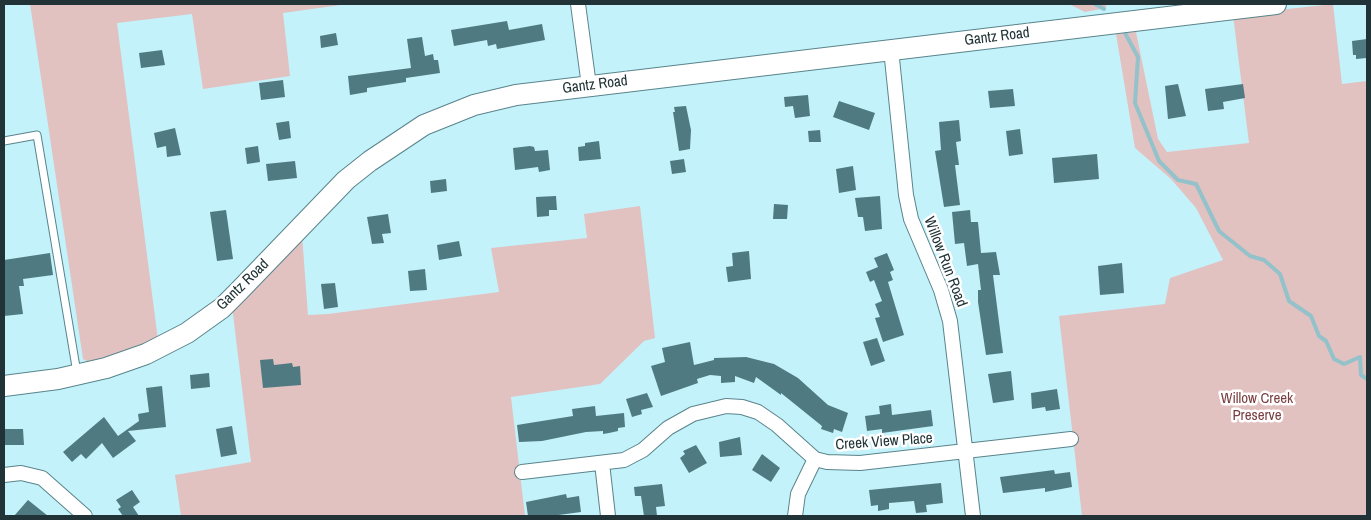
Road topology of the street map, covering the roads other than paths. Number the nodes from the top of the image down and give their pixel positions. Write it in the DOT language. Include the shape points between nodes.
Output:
graph roads {
  1 [pos="578,4"];
  2 [pos="1276,4"];
  3 [pos="890,49"];
  4 [pos="589,86"];
  5 [pos="4,141"];
  6 [pos="77,376"];
  7 [pos="4,386"];
  8 [pos="1070,439"];
  9 [pos="965,451"];
  10 [pos="815,459"];
  11 [pos="602,464"];
  12 [pos="522,472"];
  13 [pos="4,475"];
  14 [pos="85,516"];
  15 [pos="608,516"];
  16 [pos="795,516"];
  17 [pos="972,516"];
  1 -- 4 [label="street"];
  2 -- 3 [label="main road, Gantz Road"];
  3 -- 4 [label="main road, Gantz Road"];
  3 -- 9 [label="street, Willow Run Road" via="906,195 911,219 941,290 950,321"];
  4 -- 6 [label="main road, Gantz Road" via="495,99 424,124 346,180 238,292 204,321 146,354"];
  5 -- 6 [label="lane" via="37,135"];
  6 -- 7 [label="main road, Gantz Road"];
  8 -- 9 [label="street, Creek View Place"];
  9 -- 10 [label="street, Creek View Place" via="860,463"];
  9 -- 17 [label="street, Willow Run Road"];
  10 -- 11 [label="street, Creek View Place" via="758,412 726,406 693,414 668,428 643,450 624,460"];
  10 -- 16 [label="street" via="798,494"];
  11 -- 12 [label="street, Creek View Place"];
  11 -- 15 [label="street"];
  13 -- 14 [label="street" via="21,473 42,478"];
}
